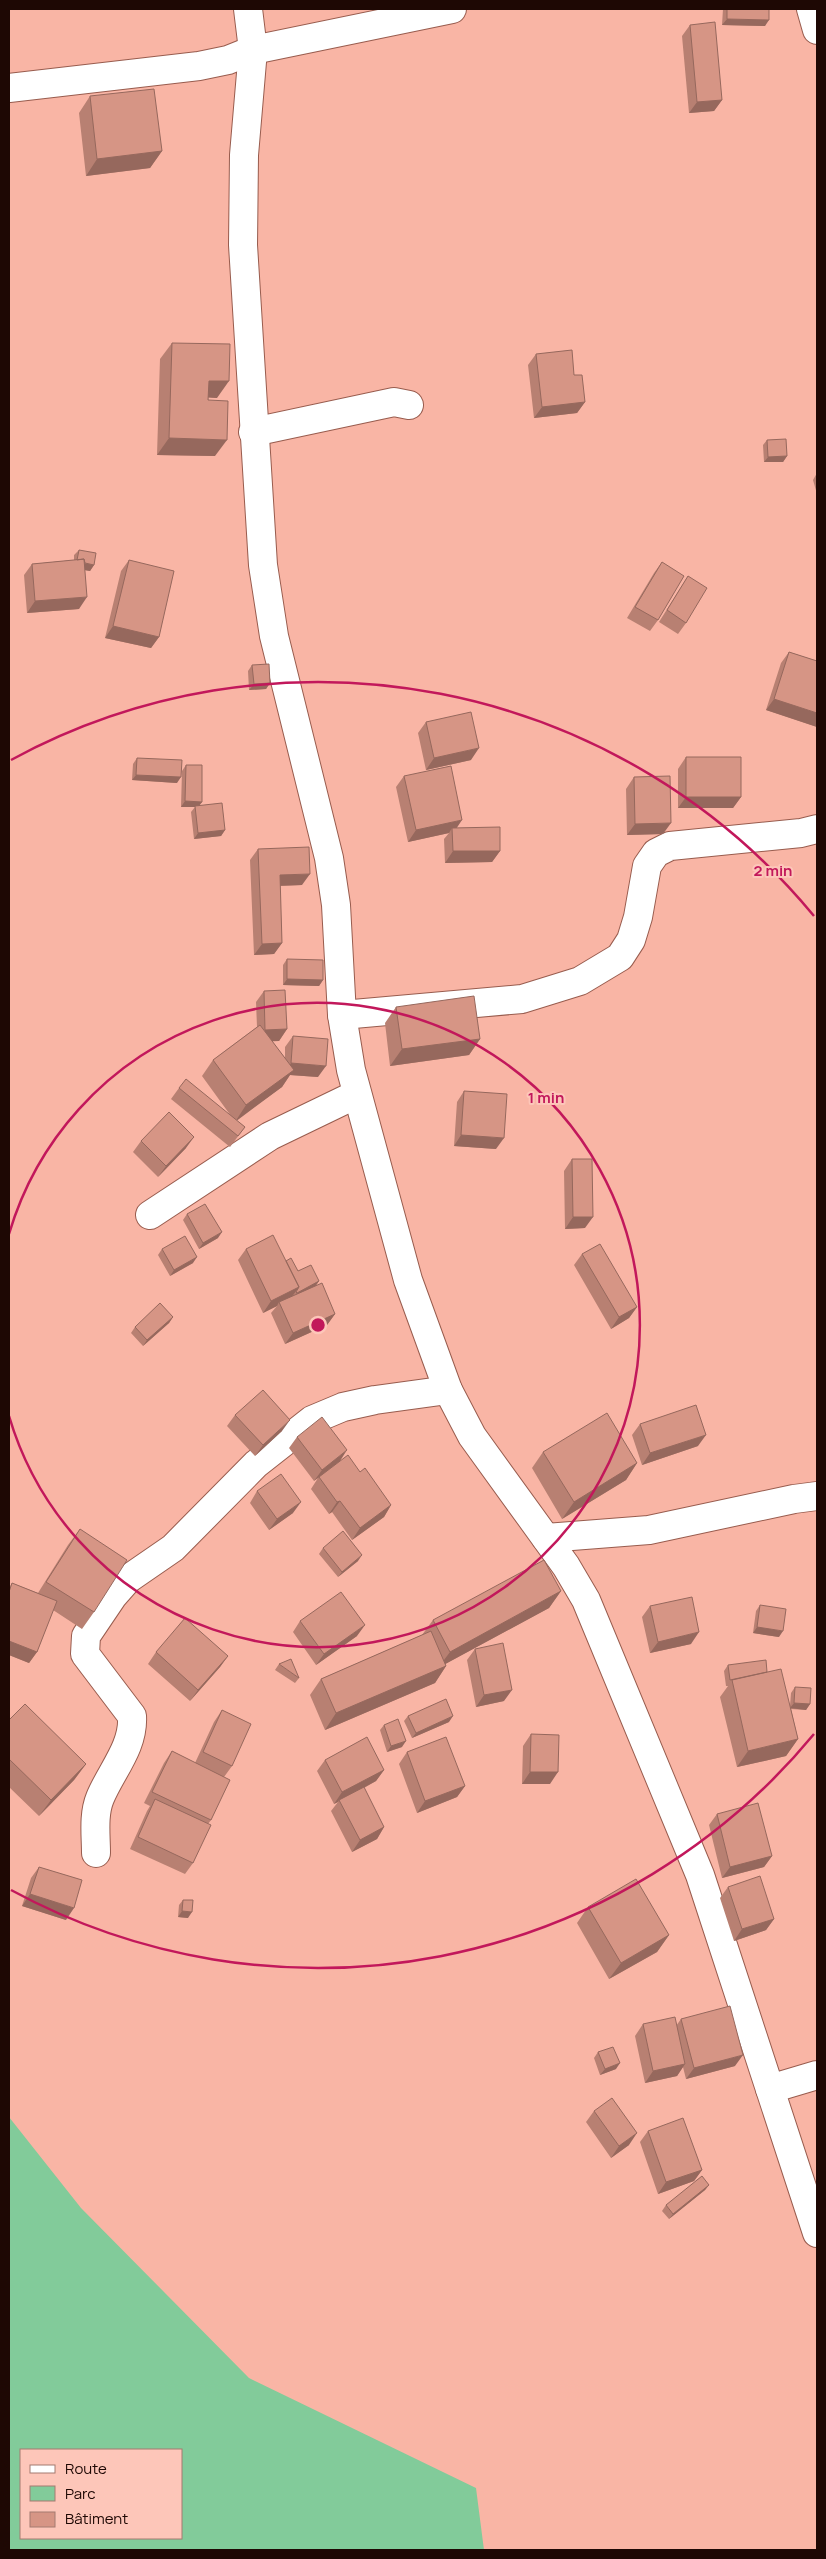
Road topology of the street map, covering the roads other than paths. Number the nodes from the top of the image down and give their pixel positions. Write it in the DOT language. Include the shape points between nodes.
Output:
graph roads {
  1 [pos="248,9"];
  2 [pos="452,9"];
  3 [pos="811,9"];
  4 [pos="817,30"];
  5 [pos="253,50"];
  6 [pos="9,88"];
  7 [pos="409,405"];
  8 [pos="253,432"];
  9 [pos="817,829"];
  10 [pos="342,1015"];
  11 [pos="357,1094"];
  12 [pos="150,1215"];
  13 [pos="448,1390"];
  14 [pos="817,1496"];
  15 [pos="546,1538"];
  16 [pos="96,1853"];
  17 [pos="817,2075"];
  18 [pos="770,2089"];
  19 [pos="817,2233"];
  1 -- 5 [label="street"];
  2 -- 5 [label="street"];
  3 -- 4 [label="street"];
  5 -- 6 [label="street" via="200,66"];
  5 -- 8 [label="street" via="244,155 242,245"];
  7 -- 8 [label="street" via="394,402"];
  8 -- 10 [label="street" via="263,565 274,636 329,858 336,905"];
  9 -- 10 [label="street" via="670,846 656,853 647,866 631,940 620,957 580,981 522,999"];
  10 -- 11 [label="street"];
  11 -- 12 [label="street" via="270,1136"];
  11 -- 13 [label="street" via="408,1280"];
  13 -- 15 [label="street" via="472,1436"];
  13 -- 16 [label="street" via="343,1407 312,1420 256,1464 173,1548 128,1579 113,1596 86,1636 85,1654 132,1716 133,1725 128,1744 99,1800"];
  14 -- 15 [label="street" via="649,1530"];
  15 -- 18 [label="street" via="586,1600 700,1875"];
  17 -- 18 [label="street"];
  18 -- 19 [label="street"];
}
